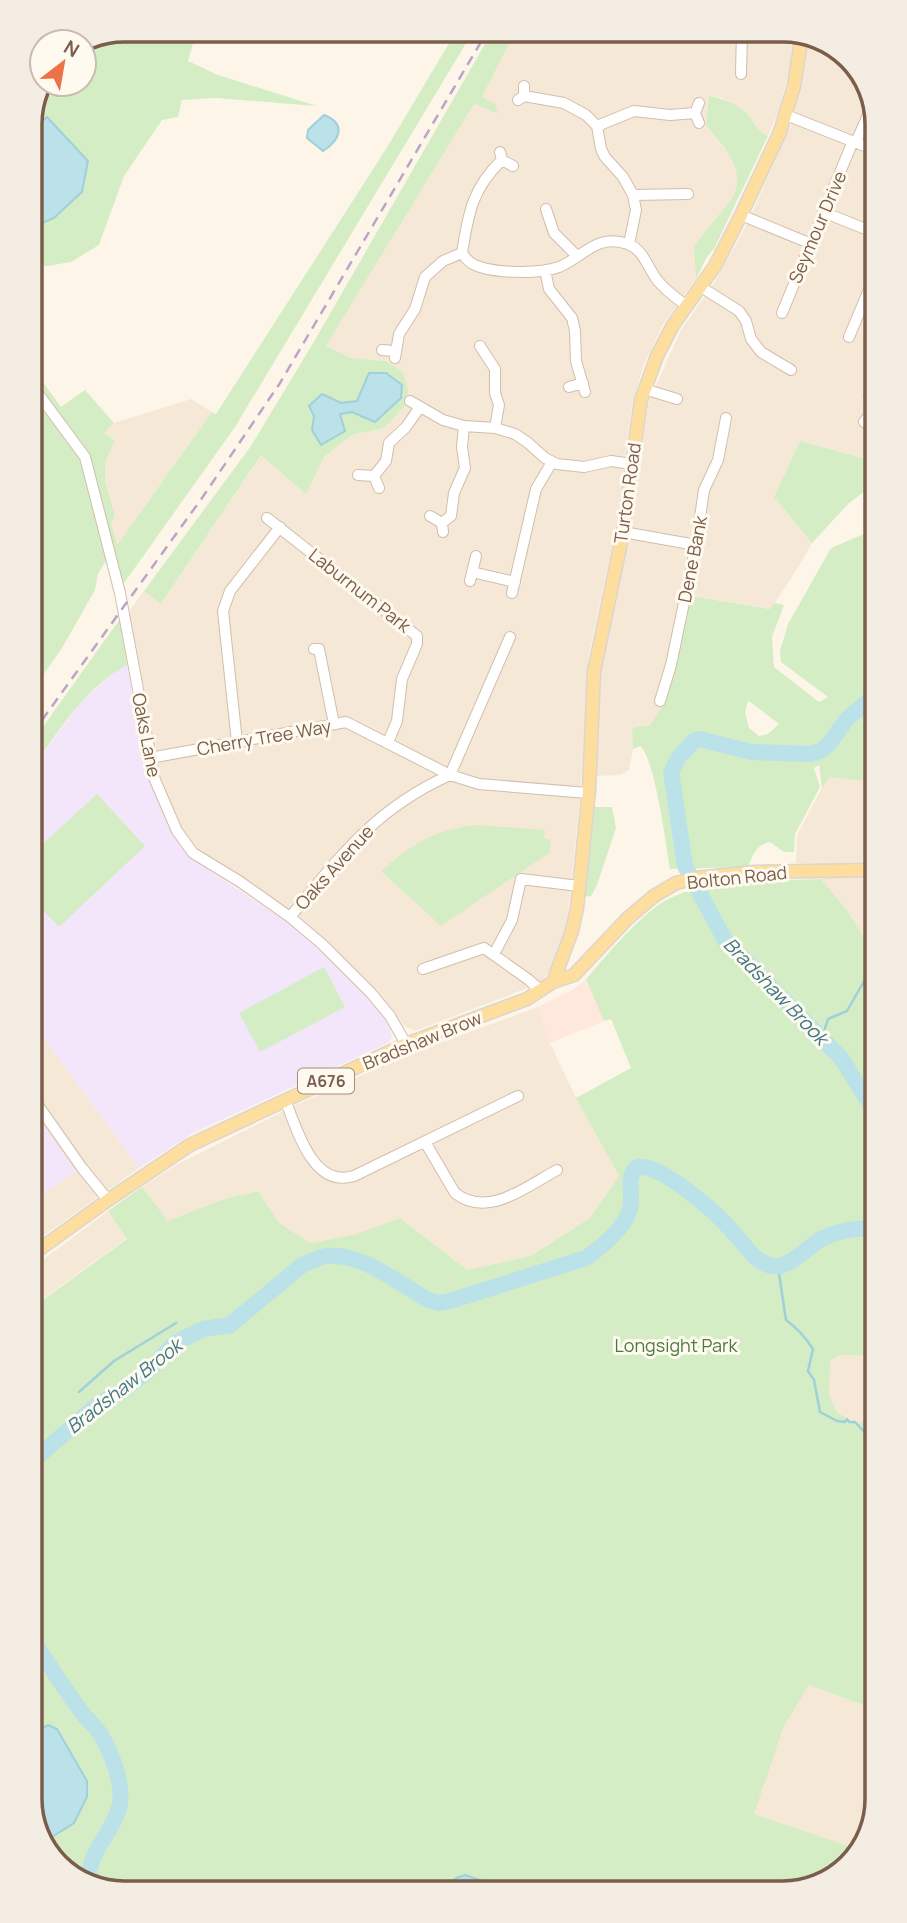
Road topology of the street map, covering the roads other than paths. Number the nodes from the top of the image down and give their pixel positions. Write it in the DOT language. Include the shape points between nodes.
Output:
graph roads {
  1 [pos="742,42"];
  2 [pos="801,44"];
  3 [pos="739,66"];
  4 [pos="522,94"];
  5 [pos="699,103"];
  6 [pos="786,115"];
  7 [pos="865,121"];
  8 [pos="597,126"];
  9 [pos="855,142"];
  10 [pos="865,146"];
  11 [pos="513,166"];
  12 [pos="696,185"];
  13 [pos="633,195"];
  14 [pos="546,209"];
  15 [pos="823,212"];
  16 [pos="741,215"];
  17 [pos="865,229"];
  18 [pos="809,243"];
  19 [pos="629,244"];
  20 [pos="462,253"];
  21 [pos="577,256"];
  22 [pos="545,270"];
  23 [pos="701,287"];
  24 [pos="865,299"];
  25 [pos="687,306"];
  26 [pos="782,313"];
  27 [pos="849,337"];
  28 [pos="480,346"];
  29 [pos="382,349"];
  30 [pos="792,369"];
  31 [pos="569,387"];
  32 [pos="644,389"];
  33 [pos="42,399"];
  34 [pos="677,399"];
  35 [pos="410,401"];
  36 [pos="420,407"];
  37 [pos="726,418"];
  38 [pos="464,426"];
  39 [pos="495,428"];
  40 [pos="552,462"];
  41 [pos="632,464"];
  42 [pos="358,475"];
  43 [pos="374,476"];
  44 [pos="379,488"];
  45 [pos="430,516"];
  46 [pos="267,518"];
  47 [pos="280,527"];
  48 [pos="623,532"];
  49 [pos="696,545"];
  50 [pos="476,556"];
  51 [pos="514,582"];
  52 [pos="512,593"];
  53 [pos="510,637"];
  54 [pos="314,649"];
  55 [pos="660,701"];
  56 [pos="334,724"];
  57 [pos="237,742"];
  58 [pos="388,742"];
  59 [pos="150,758"];
  60 [pos="450,775"];
  61 [pos="588,793"];
  62 [pos="865,870"];
  63 [pos="579,886"];
  64 [pos="290,916"];
  65 [pos="494,954"];
  66 [pos="423,969"];
  67 [pos="553,982"];
  68 [pos="541,991"];
  69 [pos="406,1044"];
  70 [pos="518,1096"];
  71 [pos="285,1100"];
  72 [pos="42,1111"];
  73 [pos="425,1142"];
  74 [pos="557,1170"];
  75 [pos="108,1200"];
  76 [pos="42,1248"];
  1 -- 3 [label="street"];
  2 -- 6 [label="main road, Turton Road"];
  4 -- 8 [label="street" via="576,108"];
  5 -- 8 [label="street" via="697,118 634,111"];
  6 -- 9 [label="street"];
  6 -- 16 [label="main road, Turton Road"];
  7 -- 9 [label="street, Seymour Drive"];
  8 -- 13 [label="street" via="601,149"];
  9 -- 10 [label="street"];
  9 -- 15 [label="street, Seymour Drive"];
  11 -- 20 [label="street" via="501,156 472,201"];
  12 -- 13 [label="street" via="689,197"];
  13 -- 19 [label="street" via="636,210"];
  14 -- 21 [label="street" via="546,224"];
  15 -- 17 [label="street"];
  15 -- 18 [label="street, Seymour Drive"];
  16 -- 18 [label="street"];
  16 -- 23 [label="main road, Turton Road"];
  18 -- 26 [label="street, Seymour Drive"];
  19 -- 21 [label="street" via="592,245"];
  19 -- 25 [label="street" via="667,291"];
  20 -- 22 [label="street" via="481,267"];
  20 -- 29 [label="street" via="443,261 425,277 415,309 399,334 395,355"];
  21 -- 22 [label="street"];
  22 -- 31 [label="street" via="549,289 572,318 575,331 574,351 584,388"];
  23 -- 25 [label="main road, Turton Road"];
  23 -- 30 [label="street" via="743,316 761,352"];
  24 -- 27 [label="street"];
  25 -- 32 [label="main road, Turton Road" via="657,356"];
  28 -- 39 [label="street" via="491,354 495,369 499,404"];
  32 -- 34 [label="street"];
  32 -- 41 [label="main road, Turton Road"];
  33 -- 59 [label="street, Oaks Lane" via="85,457 120,593"];
  35 -- 36 [label="street"];
  36 -- 38 [label="street"];
  36 -- 43 [label="street" via="389,443 386,461"];
  37 -- 49 [label="street, Dene Bank" via="718,460 704,490"];
  38 -- 39 [label="street"];
  38 -- 45 [label="street" via="465,468 454,493 451,516 443,528"];
  39 -- 40 [label="street" via="521,438"];
  40 -- 41 [label="street" via="584,467 611,461"];
  40 -- 51 [label="street" via="537,489"];
  41 -- 48 [label="main road, Turton Road"];
  42 -- 43 [label="street"];
  43 -- 44 [label="street"];
  46 -- 47 [label="street, Laburnum Park"];
  47 -- 57 [label="street" via="230,591 223,611"];
  47 -- 58 [label="street, Laburnum Park" via="417,636"];
  48 -- 49 [label="street"];
  48 -- 61 [label="main road, Turton Road" via="594,672"];
  49 -- 55 [label="street, Dene Bank"];
  50 -- 51 [label="street" via="471,577"];
  51 -- 52 [label="street"];
  53 -- 60 [label="street"];
  54 -- 56 [label="street" via="319,649"];
  56 -- 57 [label="street, Cherry Tree Way"];
  56 -- 58 [label="street, Cherry Tree Way" via="352,723"];
  57 -- 59 [label="street, Cherry Tree Way"];
  58 -- 60 [label="street, Cherry Tree Way"];
  59 -- 64 [label="street, Oaks Lane" via="159,792 188,850"];
  60 -- 61 [label="street" via="480,784"];
  60 -- 64 [label="street, Oaks Avenue" via="408,797 366,828"];
  61 -- 63 [label="main road, Turton Road"];
  62 -- 67 [label="main road, Bolton Road / A676" via="711,876 676,883 634,912 574,975"];
  63 -- 65 [label="street" via="521,879 512,920"];
  63 -- 67 [label="main road, Turton Road" via="572,931"];
  64 -- 69 [label="street, Oaks Lane" via="371,993"];
  65 -- 66 [label="street" via="479,948"];
  65 -- 68 [label="street"];
  67 -- 68 [label="main road, Bradshaw Brow / A676"];
  68 -- 69 [label="main road, Bradshaw Brow / A676"];
  69 -- 71 [label="main road, Bradshaw Brow / A676"];
  70 -- 73 [label="street"];
  71 -- 73 [label="street" via="311,1158 335,1177 354,1176"];
  71 -- 75 [label="main road, Bradshaw Brow / A676" via="190,1145"];
  72 -- 75 [label="street"];
  73 -- 74 [label="street" via="455,1193 477,1204 492,1203"];
  75 -- 76 [label="main road, A676"];
}
